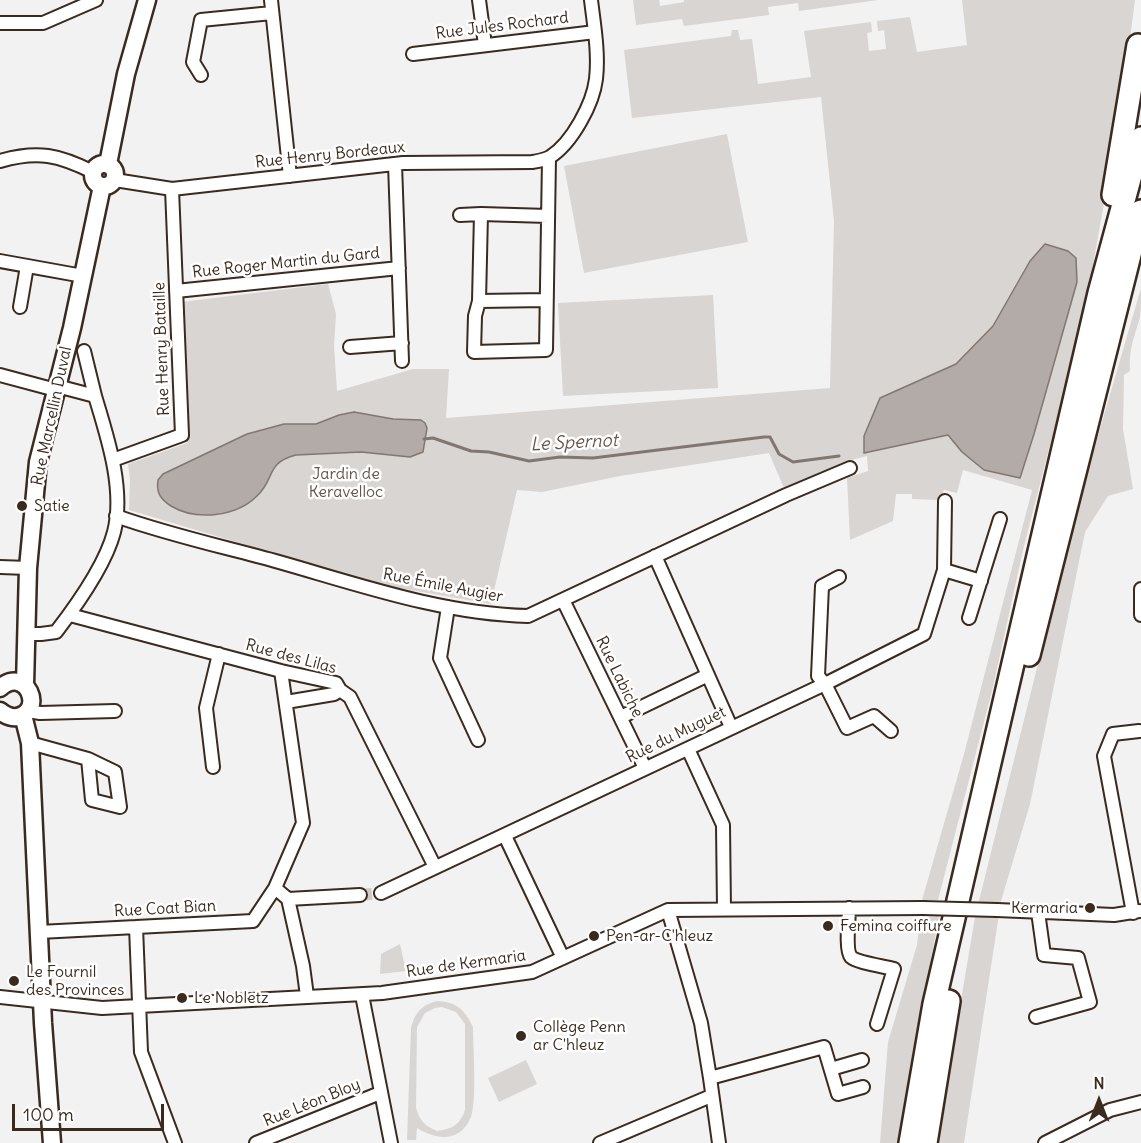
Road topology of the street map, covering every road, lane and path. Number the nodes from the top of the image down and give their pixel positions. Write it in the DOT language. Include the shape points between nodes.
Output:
graph roads {
  1 [pos="96,0"];
  2 [pos="271,0"];
  3 [pos="479,0"];
  4 [pos="591,0"];
  5 [pos="145,1"];
  6 [pos="272,13"];
  7 [pos="0,23"];
  8 [pos="595,32"];
  9 [pos="1140,38"];
  10 [pos="485,45"];
  11 [pos="413,54"];
  12 [pos="201,75"];
  13 [pos="1141,138"];
  14 [pos="549,158"];
  15 [pos="0,161"];
  16 [pos="394,164"];
  17 [pos="104,176"];
  18 [pos="290,176"];
  19 [pos="172,189"];
  20 [pos="1141,211"];
  21 [pos="482,214"];
  22 [pos="460,215"];
  23 [pos="548,216"];
  24 [pos="0,261"];
  25 [pos="1141,263"];
  26 [pos="27,266"];
  27 [pos="399,268"];
  28 [pos="83,276"];
  29 [pos="176,291"];
  30 [pos="1099,293"];
  31 [pos="546,300"];
  32 [pos="479,301"];
  33 [pos="20,307"];
  34 [pos="1111,327"];
  35 [pos="402,343"];
  36 [pos="350,347"];
  37 [pos="84,351"];
  38 [pos="402,361"];
  39 [pos="0,375"];
  40 [pos="57,388"];
  41 [pos="95,396"];
  42 [pos="113,460"];
  43 [pos="850,468"];
  44 [pos="945,501"];
  45 [pos="116,516"];
  46 [pos="1000,519"];
  47 [pos="655,556"];
  48 [pos="0,567"];
  49 [pos="28,567"];
  50 [pos="945,570"];
  51 [pos="839,577"];
  52 [pos="981,581"];
  53 [pos="1141,589"];
  54 [pos="563,600"];
  55 [pos="448,607"];
  56 [pos="70,615"];
  57 [pos="1141,615"];
  58 [pos="969,618"];
  59 [pos="26,634"];
  60 [pos="219,654"];
  61 [pos="281,671"];
  62 [pos="708,675"];
  63 [pos="825,684"];
  64 [pos="25,685"];
  65 [pos="0,688"];
  66 [pos="340,690"];
  67 [pos="286,702"];
  68 [pos="0,711"];
  69 [pos="115,711"];
  70 [pos="26,713"];
  71 [pos="621,717"];
  72 [pos="731,727"];
  73 [pos="891,731"];
  74 [pos="1139,731"];
  75 [pos="478,740"];
  76 [pos="30,743"];
  77 [pos="688,749"];
  78 [pos="88,759"];
  79 [pos="213,767"];
  80 [pos="645,768"];
  81 [pos="506,836"];
  82 [pos="435,867"];
  83 [pos="275,888"];
  84 [pos="381,893"];
  85 [pos="360,895"];
  86 [pos="288,899"];
  87 [pos="849,908"];
  88 [pos="724,909"];
  89 [pos="668,910"];
  90 [pos="1038,912"];
  91 [pos="1137,912"];
  92 [pos="136,927"];
  93 [pos="39,932"];
  94 [pos="563,958"];
  95 [pos="362,995"];
  96 [pos="307,996"];
  97 [pos="0,997"];
  98 [pos="43,1002"];
  99 [pos="140,1006"];
  100 [pos="1036,1017"];
  101 [pos="877,1024"];
  102 [pos="862,1060"];
  103 [pos="831,1069"];
  104 [pos="711,1078"];
  105 [pos="863,1087"];
  106 [pos="380,1093"];
  107 [pos="711,1096"];
  108 [pos="1141,1102"];
  109 [pos="52,1143"];
  110 [pos="175,1143"];
  111 [pos="256,1143"];
  112 [pos="391,1143"];
  113 [pos="600,1143"];
  114 [pos="719,1143"];
  115 [pos="910,1143"];
  116 [pos="926,1143"];
  117 [pos="1045,1143"];
  1 -- 7 [label="street" via="43,23"];
  2 -- 6 [label="street"];
  3 -- 10 [label="street"];
  4 -- 8 [label="street"];
  5 -- 17 [label="main road, Rue Marcellin Duval"];
  6 -- 12 [label="street" via="201,20 193,62"];
  6 -- 18 [label="street"];
  8 -- 10 [label="street, Rue Jules Rochard"];
  8 -- 14 [label="street" via="596,79 588,103 577,128"];
  9 -- 30 [label="highway"];
  10 -- 11 [label="street, Rue Jules Rochard"];
  13 -- 30 [label="highway"];
  14 -- 16 [label="street, Rue Henry Bordeaux" via="532,162"];
  14 -- 23 [label="street"];
  15 -- 17 [label="street, Rue Henry Bordeaux" via="55,156"];
  16 -- 18 [label="street, Rue Henry Bordeaux"];
  16 -- 27 [label="street"];
  17 -- 19 [label="street, Rue Henry Bordeaux"];
  17 -- 28 [label="main road, Rue Marcellin Duval"];
  18 -- 19 [label="street, Rue Henry Bordeaux"];
  19 -- 29 [label="street, Rue Henry Bataille"];
  20 -- 34 [label="highway"];
  21 -- 22 [label="street"];
  21 -- 23 [label="street"];
  21 -- 32 [label="street"];
  23 -- 31 [label="street"];
  24 -- 26 [label="street"];
  25 -- 34 [label="highway" via="1129,297"];
  26 -- 28 [label="street"];
  26 -- 33 [label="street"];
  27 -- 29 [label="street, Rue Roger Martin du Gard"];
  27 -- 35 [label="street"];
  28 -- 40 [label="main road, Rue Marcellin Duval"];
  29 -- 42 [label="street, Rue Henry Bataille" via="182,435"];
  30 -- 115 [label="highway" via="934,1004"];
  31 -- 32 [label="street"];
  31 -- 32 [label="street" via="546,350 474,352"];
  34 -- 116 [label="highway" via="1029,652 949,997"];
  35 -- 36 [label="street"];
  35 -- 38 [label="street"];
  37 -- 41 [label="street"];
  39 -- 40 [label="street"];
  40 -- 41 [label="street"];
  40 -- 49 [label="main road, Rue Marcellin Duval" via="38,462"];
  41 -- 42 [label="street"];
  42 -- 45 [label="street"];
  43 -- 47 [label="street, Rue Émile Augier"];
  44 -- 50 [label="street, Rue du Muguet"];
  45 -- 55 [label="street, Rue Émile Augier"];
  45 -- 56 [label="street" via="106,552"];
  46 -- 52 [label="street"];
  47 -- 54 [label="street, Rue Émile Augier"];
  47 -- 62 [label="street"];
  48 -- 49 [label="street"];
  49 -- 59 [label="main road, Rue Marcellin Duval"];
  50 -- 52 [label="street"];
  50 -- 63 [label="street, Rue du Muguet" via="924,634"];
  51 -- 63 [label="street" via="822,586 818,676"];
  52 -- 58 [label="street"];
  53 -- 57 [label="street"];
  54 -- 55 [label="street, Rue Émile Augier" via="528,616"];
  54 -- 71 [label="street, Rue Labiche"];
  55 -- 75 [label="street" via="440,658"];
  56 -- 59 [label="street" via="57,632"];
  56 -- 60 [label="street, Rue des Lilas"];
  59 -- 64 [label="main road, Rue Marcellin Duval"];
  60 -- 61 [label="street, Rue des Lilas"];
  60 -- 79 [label="street" via="206,708"];
  61 -- 66 [label="street, Rue des Lilas" via="336,683"];
  61 -- 67 [label="street"];
  62 -- 71 [label="street"];
  62 -- 72 [label="street"];
  63 -- 72 [label="street, Rue du Muguet"];
  63 -- 73 [label="street" via="847,728 874,716"];
  64 -- 65 [label="main road" via="13,681"];
  64 -- 70 [label="main road, Rue Marcellin Duval" via="32,700"];
  66 -- 67 [label="street"];
  66 -- 82 [label="street, Rue des Lilas" via="350,697"];
  67 -- 83 [label="street" via="303,824"];
  68 -- 70 [label="main road" via="15,718"];
  69 -- 70 [label="street"];
  70 -- 76 [label="main road"];
  71 -- 80 [label="street, Rue Labiche"];
  72 -- 77 [label="street, Rue du Muguet"];
  74 -- 91 [label="street" via="1113,734 1104,756"];
  76 -- 78 [label="street"];
  76 -- 93 [label="main road"];
  77 -- 80 [label="street, Rue du Muguet"];
  77 -- 88 [label="street" via="723,825"];
  80 -- 81 [label="street, Rue du Muguet"];
  81 -- 82 [label="street, Rue du Muguet"];
  81 -- 94 [label="street"];
  82 -- 84 [label="street, Rue du Muguet"];
  83 -- 86 [label="street"];
  83 -- 92 [label="street, Rue Coat Bian" via="253,921"];
  85 -- 86 [label="street"];
  86 -- 96 [label="street"];
  87 -- 88 [label="street, Rue de Kermaria"];
  87 -- 90 [label="street, Rue de Kermaria, bridge"];
  87 -- 101 [label="street" via="848,951 852,957 894,969"];
  88 -- 89 [label="street, Rue de Kermaria"];
  89 -- 94 [label="street, Rue de Kermaria"];
  89 -- 104 [label="street" via="701,1023"];
  90 -- 91 [label="street, Rue de Kermaria"];
  90 -- 100 [label="street" via="1044,955 1078,958 1090,1002"];
  92 -- 93 [label="street, Rue Coat Bian"];
  92 -- 99 [label="street"];
  93 -- 98 [label="main road"];
  94 -- 95 [label="street, Rue de Kermaria" via="532,972"];
  95 -- 96 [label="street, Rue de Kermaria"];
  95 -- 106 [label="street"];
  96 -- 99 [label="street, Rue de Kermaria"];
  97 -- 98 [label="street, Rue de Kermaria"];
  98 -- 99 [label="street, Rue de Kermaria" via="102,1008"];
  98 -- 109 [label="main road"];
  99 -- 110 [label="street" via="141,1052"];
  102 -- 103 [label="street"];
  103 -- 104 [label="street" via="824,1047"];
  103 -- 105 [label="street" via="838,1094"];
  104 -- 107 [label="street"];
  106 -- 111 [label="street, Rue Léon Bloy"];
  106 -- 112 [label="street"];
  107 -- 113 [label="street"];
  107 -- 114 [label="street"];
  108 -- 117 [label="street" via="1110,1110"];
}
